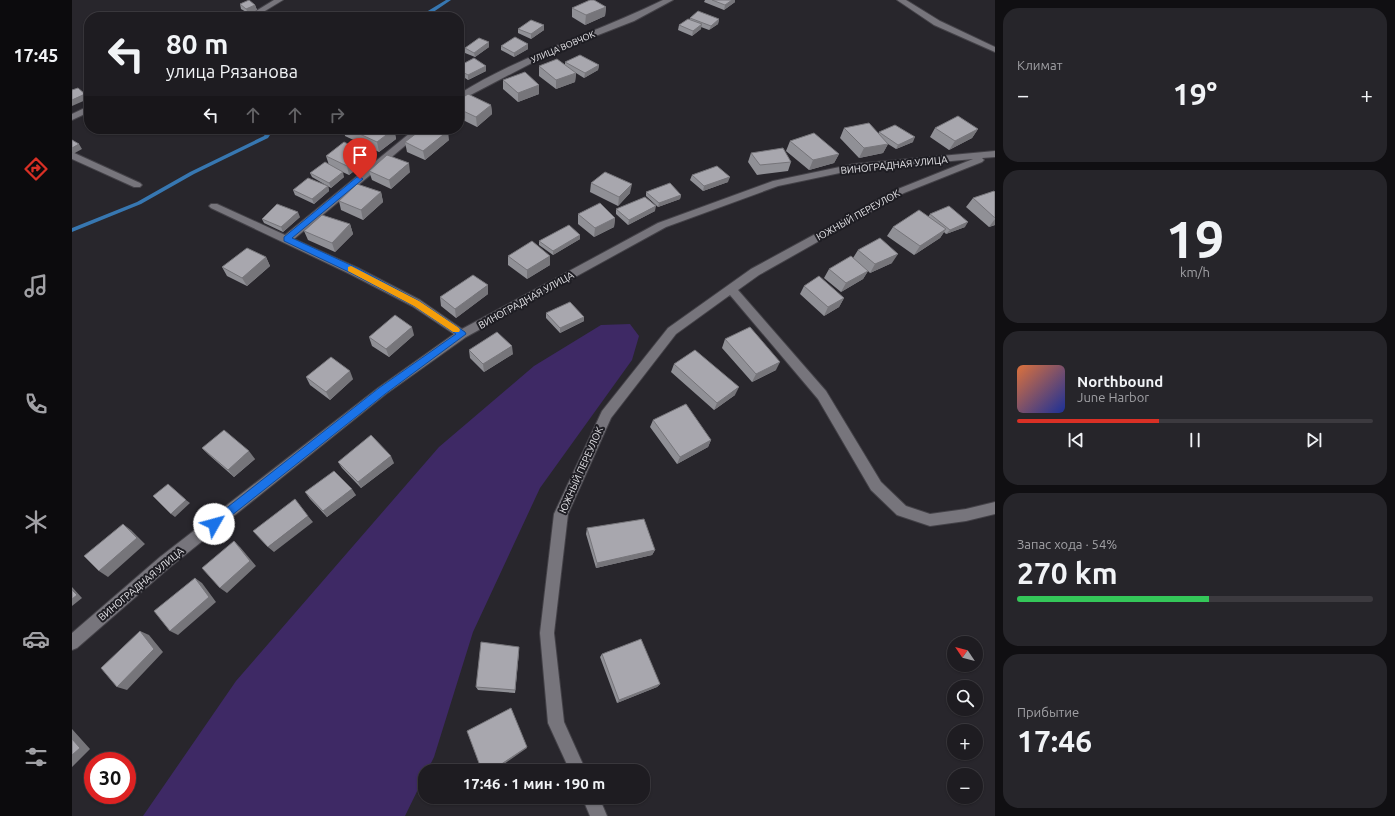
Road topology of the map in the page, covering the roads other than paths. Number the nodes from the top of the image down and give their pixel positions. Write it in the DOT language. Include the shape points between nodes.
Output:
graph roads {
  1 [pos="279,0"];
  2 [pos="669,0"];
  3 [pos="901,0"];
  4 [pos="259,12"];
  5 [pos="995,50"];
  6 [pos="464,95"];
  7 [pos="84,112"];
  8 [pos="72,117"];
  9 [pos="415,134"];
  10 [pos="72,155"];
  11 [pos="993,155"];
  12 [pos="137,186"];
  13 [pos="214,206"];
  14 [pos="287,239"];
  15 [pos="731,289"];
  16 [pos="462,334"];
  17 [pos="995,508"];
  18 [pos="72,643"];
  19 [pos="575,764"];
  20 [pos="593,804"];
  21 [pos="599,816"];
  1 -- 4 [label="street"];
  2 -- 6 [label="street, УЛИЦА ВОВЧОК" via="631,19 544,53"];
  3 -- 5 [label="street" via="938,22"];
  7 -- 8 [label="street"];
  9 -- 14 [label="street"];
  10 -- 12 [label="street"];
  11 -- 15 [label="street, ЮЖНЫЙ ПЕРЕУЛОК" via="901,191 755,272"];
  11 -- 16 [label="street, ВИНОГРАДНАЯ УЛИЦА" via="854,167 776,183 662,226"];
  13 -- 14 [label="street"];
  14 -- 16 [label="street" via="354,270 416,303"];
  15 -- 17 [label="street" via="822,394 876,486 902,511 930,520"];
  15 -- 19 [label="street, ЮЖНЫЙ ПЕРЕУЛОК" via="672,331 606,416 561,514 547,633 556,723"];
  16 -- 18 [label="street, ВИНОГРАДНАЯ УЛИЦА" via="382,391 165,562"];
  20 -- 21 [label="street"];
}
